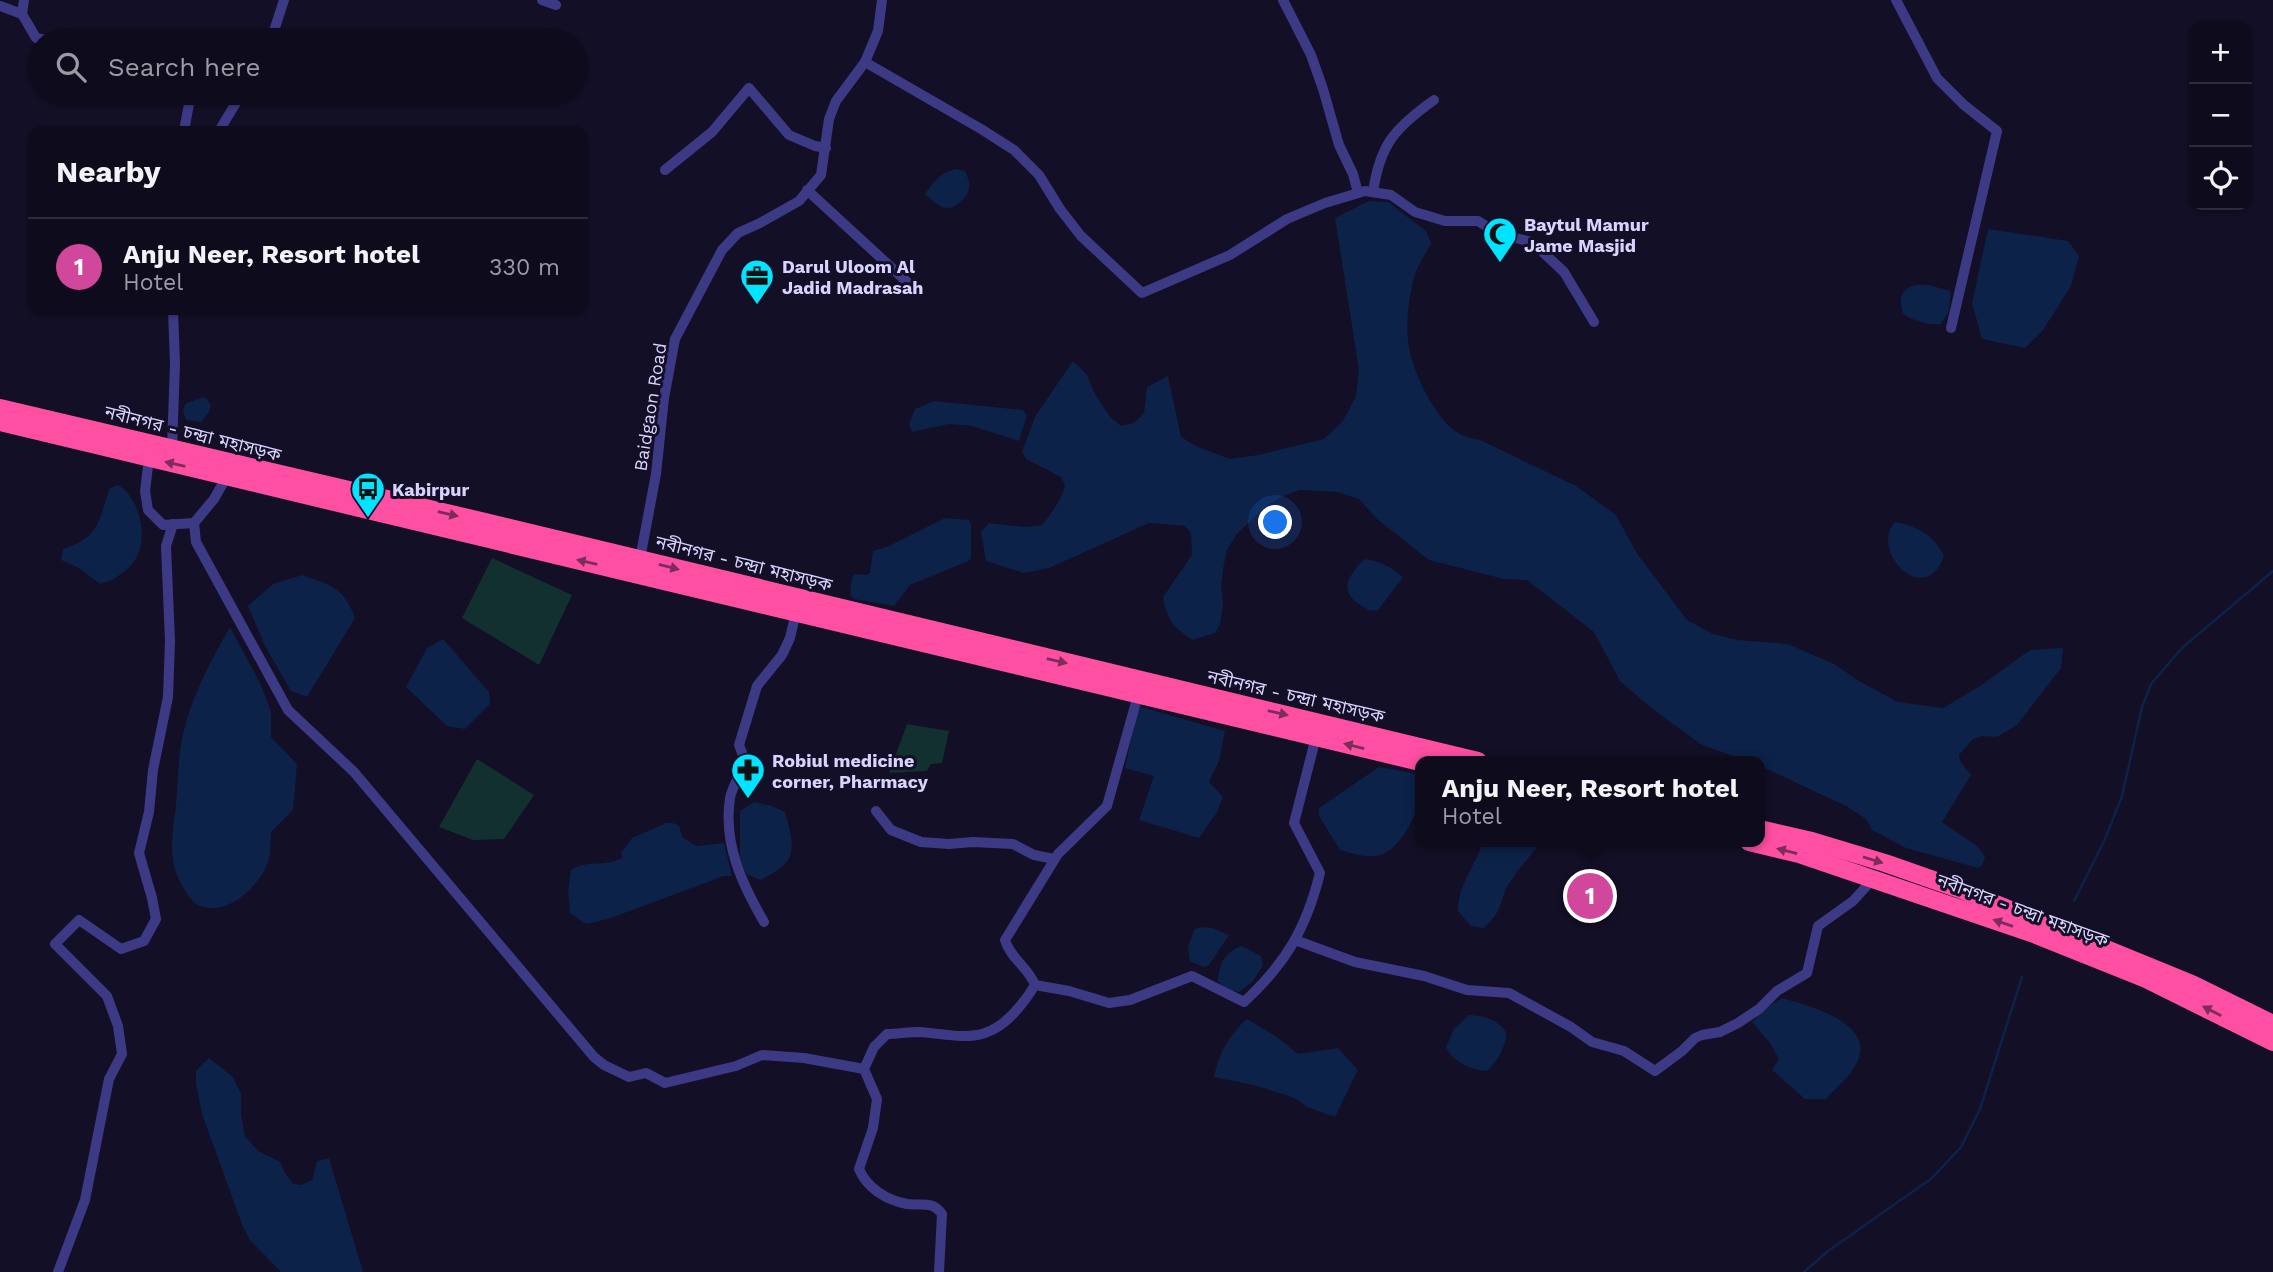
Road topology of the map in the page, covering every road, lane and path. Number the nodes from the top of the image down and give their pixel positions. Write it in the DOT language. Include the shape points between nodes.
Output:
graph roads {
  1 [pos="24,0"];
  2 [pos="284,0"];
  3 [pos="541,0"];
  4 [pos="882,0"];
  5 [pos="1283,0"];
  6 [pos="1896,0"];
  7 [pos="555,5"];
  8 [pos="0,6"];
  9 [pos="22,14"];
  10 [pos="30,28"];
  11 [pos="275,28"];
  12 [pos="865,62"];
  13 [pos="1434,100"];
  14 [pos="189,105"];
  15 [pos="235,105"];
  16 [pos="185,126"];
  17 [pos="222,126"];
  18 [pos="826,148"];
  19 [pos="665,170"];
  20 [pos="807,191"];
  21 [pos="1373,192"];
  22 [pos="1358,193"];
  23 [pos="918,292"];
  24 [pos="173,315"];
  25 [pos="1594,322"];
  26 [pos="1951,328"];
  27 [pos="0,408"];
  28 [pos="0,422"];
  29 [pos="172,448"];
  30 [pos="149,458"];
  31 [pos="227,476"];
  32 [pos="194,523"];
  33 [pos="173,524"];
  34 [pos="640,559"];
  35 [pos="796,612"];
  36 [pos="1138,695"];
  37 [pos="1316,737"];
  38 [pos="1457,756"];
  39 [pos="1415,761"];
  40 [pos="876,811"];
  41 [pos="1765,830"];
  42 [pos="1765,846"];
  43 [pos="1054,859"];
  44 [pos="1873,879"];
  45 [pos="764,922"];
  46 [pos="1295,940"];
  47 [pos="1035,985"];
  48 [pos="2273,1024"];
  49 [pos="2273,1042"];
  50 [pos="864,1069"];
  51 [pos="58,1272"];
  52 [pos="941,1272"];
  1 -- 9 [label="street"];
  2 -- 11 [label="street"];
  3 -- 7 [label="street"];
  4 -- 12 [label="street, Baidgaon Road" via="878,31"];
  5 -- 22 [label="street" via="1311,55"];
  6 -- 26 [label="street" via="1937,78 1997,131"];
  8 -- 9 [label="street"];
  9 -- 10 [label="street"];
  12 -- 18 [label="street, Baidgaon Road" via="836,101"];
  12 -- 22 [label="street" via="1014,150 1039,175 1081,236 1142,293 1230,254 1287,219"];
  13 -- 21 [label="street" via="1383,150"];
  14 -- 16 [label="street"];
  15 -- 17 [label="street"];
  18 -- 19 [label="street" via="789,135 749,88 712,131"];
  18 -- 20 [label="street, Baidgaon Road" via="821,175"];
  20 -- 23 [label="street"];
  20 -- 34 [label="street, Baidgaon Road" via="799,201 738,233 722,250 675,339"];
  21 -- 22 [label="street"];
  21 -- 25 [label="street" via="1391,195 1415,212 1445,221 1478,221 1499,234 1532,242 1564,272"];
  24 -- 29 [label="street"];
  27 -- 29 [label="highway, নবীনগর - চন্দ্রা মহাসড়ক"];
  28 -- 30 [label="highway, নবীনগর - চন্দ্রা মহাসড়ক"];
  29 -- 34 [label="highway, নবীনগর - চন্দ্রা মহাসড়ক, one-way"];
  31 -- 30 [label="highway, নবীনগর - চন্দ্রা মহাসড়ক, one-way"];
  30 -- 33 [label="street" via="148,510 163,525"];
  31 -- 32 [label="street"];
  35 -- 31 [label="highway, নবীনগর - চন্দ্রা মহাসড়ক, one-way"];
  32 -- 33 [label="street"];
  32 -- 50 [label="street" via="196,542 288,710 354,772 594,1057 629,1077 646,1073 665,1083 762,1055"];
  33 -- 51 [label="street" via="166,546 168,697 139,853 156,919 144,941 121,949 79,920 55,944 107,996 122,1054 109,1079 85,1200"];
  34 -- 38 [label="highway, নবীনগর - চন্দ্রা মহাসড়ক, one-way"];
  35 -- 36 [label="highway, নবীনগর - চন্দ্রা মহাসড়ক"];
  35 -- 45 [label="street" via="782,655 757,687 739,745 746,763 730,796 733,856 742,884"];
  36 -- 37 [label="highway, নবীনগর - চন্দ্রা মহাসড়ক"];
  36 -- 43 [label="street" via="1107,806"];
  39 -- 37 [label="highway, নবীনগর - চন্দ্রা মহাসড়ক, one-way"];
  37 -- 46 [label="street" via="1294,823 1320,873"];
  40 -- 43 [label="street" via="891,830 921,842 1013,844"];
  41 -- 48 [label="highway, নবীনগর - চন্দ্রা মহাসড়ক, one-way" via="1959,889 2192,984"];
  44 -- 42 [label="highway, নবীনগর - চন্দ্রা মহাসড়ক, one-way"];
  43 -- 47 [label="street" via="1005,940 1008,951"];
  44 -- 46 [label="street" via="1818,926 1808,972 1738,1023 1695,1038 1655,1071 1625,1051 1592,1042 1509,993 1467,990 1355,962"];
  49 -- 44 [label="highway, নবীনগর - চন্দ্রা মহাসড়ক, one-way" via="2146,979 2034,934"];
  46 -- 47 [label="street" via="1269,978 1244,1002 1192,976 1130,1000 1109,1003"];
  47 -- 50 [label="street" via="1002,1023 984,1033 887,1034 874,1047"];
  50 -- 52 [label="street" via="877,1099 859,1169 864,1181 879,1194 907,1204 928,1203 942,1214"];
}
